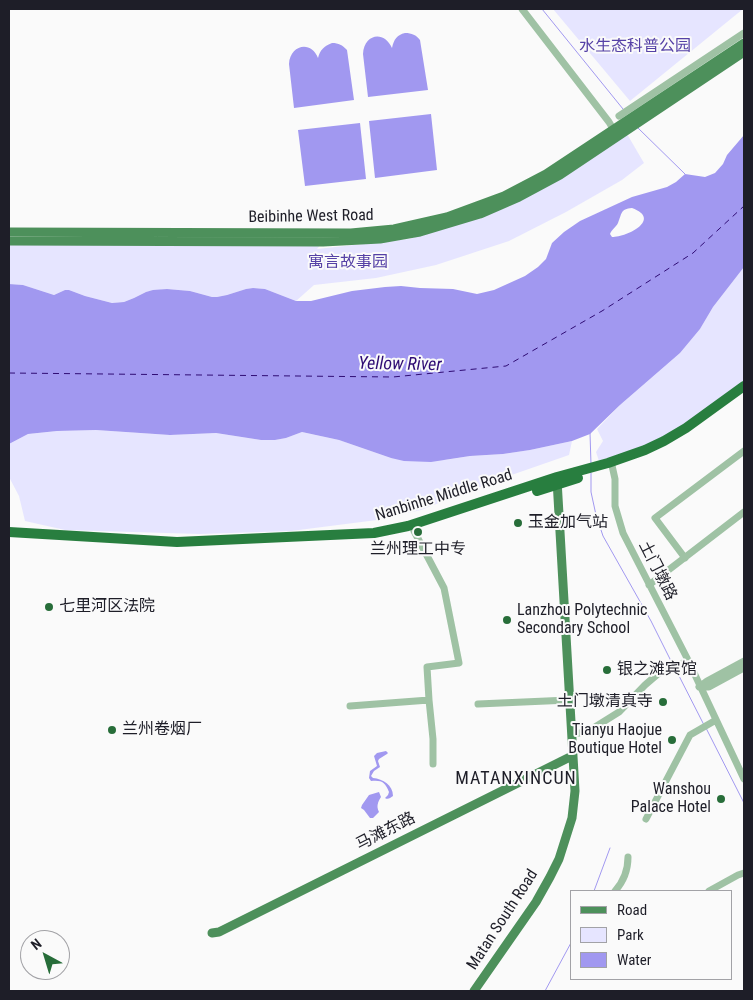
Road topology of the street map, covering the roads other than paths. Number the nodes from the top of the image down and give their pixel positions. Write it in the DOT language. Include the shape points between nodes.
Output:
graph roads {
  1 [pos="522,9"];
  2 [pos="744,33"];
  3 [pos="744,43"];
  4 [pos="744,52"];
  5 [pos="634,116"];
  6 [pos="624,122"];
  7 [pos="616,133"];
  8 [pos="9,232"];
  9 [pos="9,240"];
  10 [pos="744,386"];
  11 [pos="744,394"];
  12 [pos="744,451"];
  13 [pos="612,464"];
  14 [pos="557,481"];
  15 [pos="744,512"];
  16 [pos="414,531"];
  17 [pos="9,532"];
  18 [pos="9,537"];
  19 [pos="685,558"];
  20 [pos="649,585"];
  21 [pos="688,660"];
  22 [pos="744,661"];
  23 [pos="744,668"];
  24 [pos="699,687"];
  25 [pos="429,700"];
  26 [pos="569,700"];
  27 [pos="478,704"];
  28 [pos="350,706"];
  29 [pos="716,720"];
  30 [pos="572,734"];
  31 [pos="572,756"];
  32 [pos="433,764"];
  33 [pos="744,777"];
  34 [pos="646,819"];
  35 [pos="628,857"];
  36 [pos="744,873"];
  37 [pos="616,890"];
  38 [pos="711,890"];
  39 [pos="212,934"];
  40 [pos="474,991"];
  1 -- 7 [label="street"];
  2 -- 5 [label="street"];
  3 -- 5 [label="main road, Beibinhe West Road"];
  4 -- 5 [label="main road, Beibinhe West Road"];
  5 -- 6 [label="main road, Beibinhe West Road"];
  5 -- 6 [label="street"];
  6 -- 7 [label="main road, Beibinhe West Road"];
  7 -- 8 [label="main road, Beibinhe West Road" via="504,196 447,217 394,229 351,233"];
  7 -- 9 [label="main road, Beibinhe West Road" via="560,175 520,197 480,214 420,232 380,239 323,242"];
  10 -- 13 [label="highway, Nanbinhe Middle Road" via="686,428"];
  11 -- 13 [label="highway, Nanbinhe Middle Road" via="667,447 648,456"];
  12 -- 19 [label="street" via="655,518"];
  13 -- 14 [label="highway, Nanbinhe Middle Road"];
  13 -- 20 [label="street, 土门墩路" via="615,506 623,533"];
  14 -- 16 [label="highway, Nanbinhe Middle Road"];
  14 -- 17 [label="highway, Nanbinhe Middle Road" via="408,526 374,533 177,542"];
  14 -- 26 [label="main road, Matan South Road"];
  15 -- 19 [label="street"];
  16 -- 18 [label="highway, Nanbinhe Middle Road" via="375,540 177,549"];
  16 -- 25 [label="street" via="444,588 459,663 427,667"];
  19 -- 20 [label="street"];
  20 -- 21 [label="street, 土门墩路"];
  21 -- 24 [label="street, 土门墩路"];
  21 -- 30 [label="street" via="659,673 620,712 588,732"];
  22 -- 24 [label="street"];
  23 -- 24 [label="street" via="709,687"];
  24 -- 29 [label="street, 土门墩路"];
  25 -- 28 [label="street"];
  25 -- 32 [label="street"];
  26 -- 27 [label="street"];
  26 -- 30 [label="main road, Matan South Road"];
  29 -- 33 [label="street, 土门墩路"];
  29 -- 34 [label="street" via="690,734"];
  30 -- 31 [label="main road, Matan South Road"];
  31 -- 39 [label="main road, 马滩东路"];
  31 -- 40 [label="main road, Matan South Road" via="575,791 572,818 559,859 536,902"];
  35 -- 37 [label="street" via="628,868"];
  36 -- 38 [label="street"];
}
